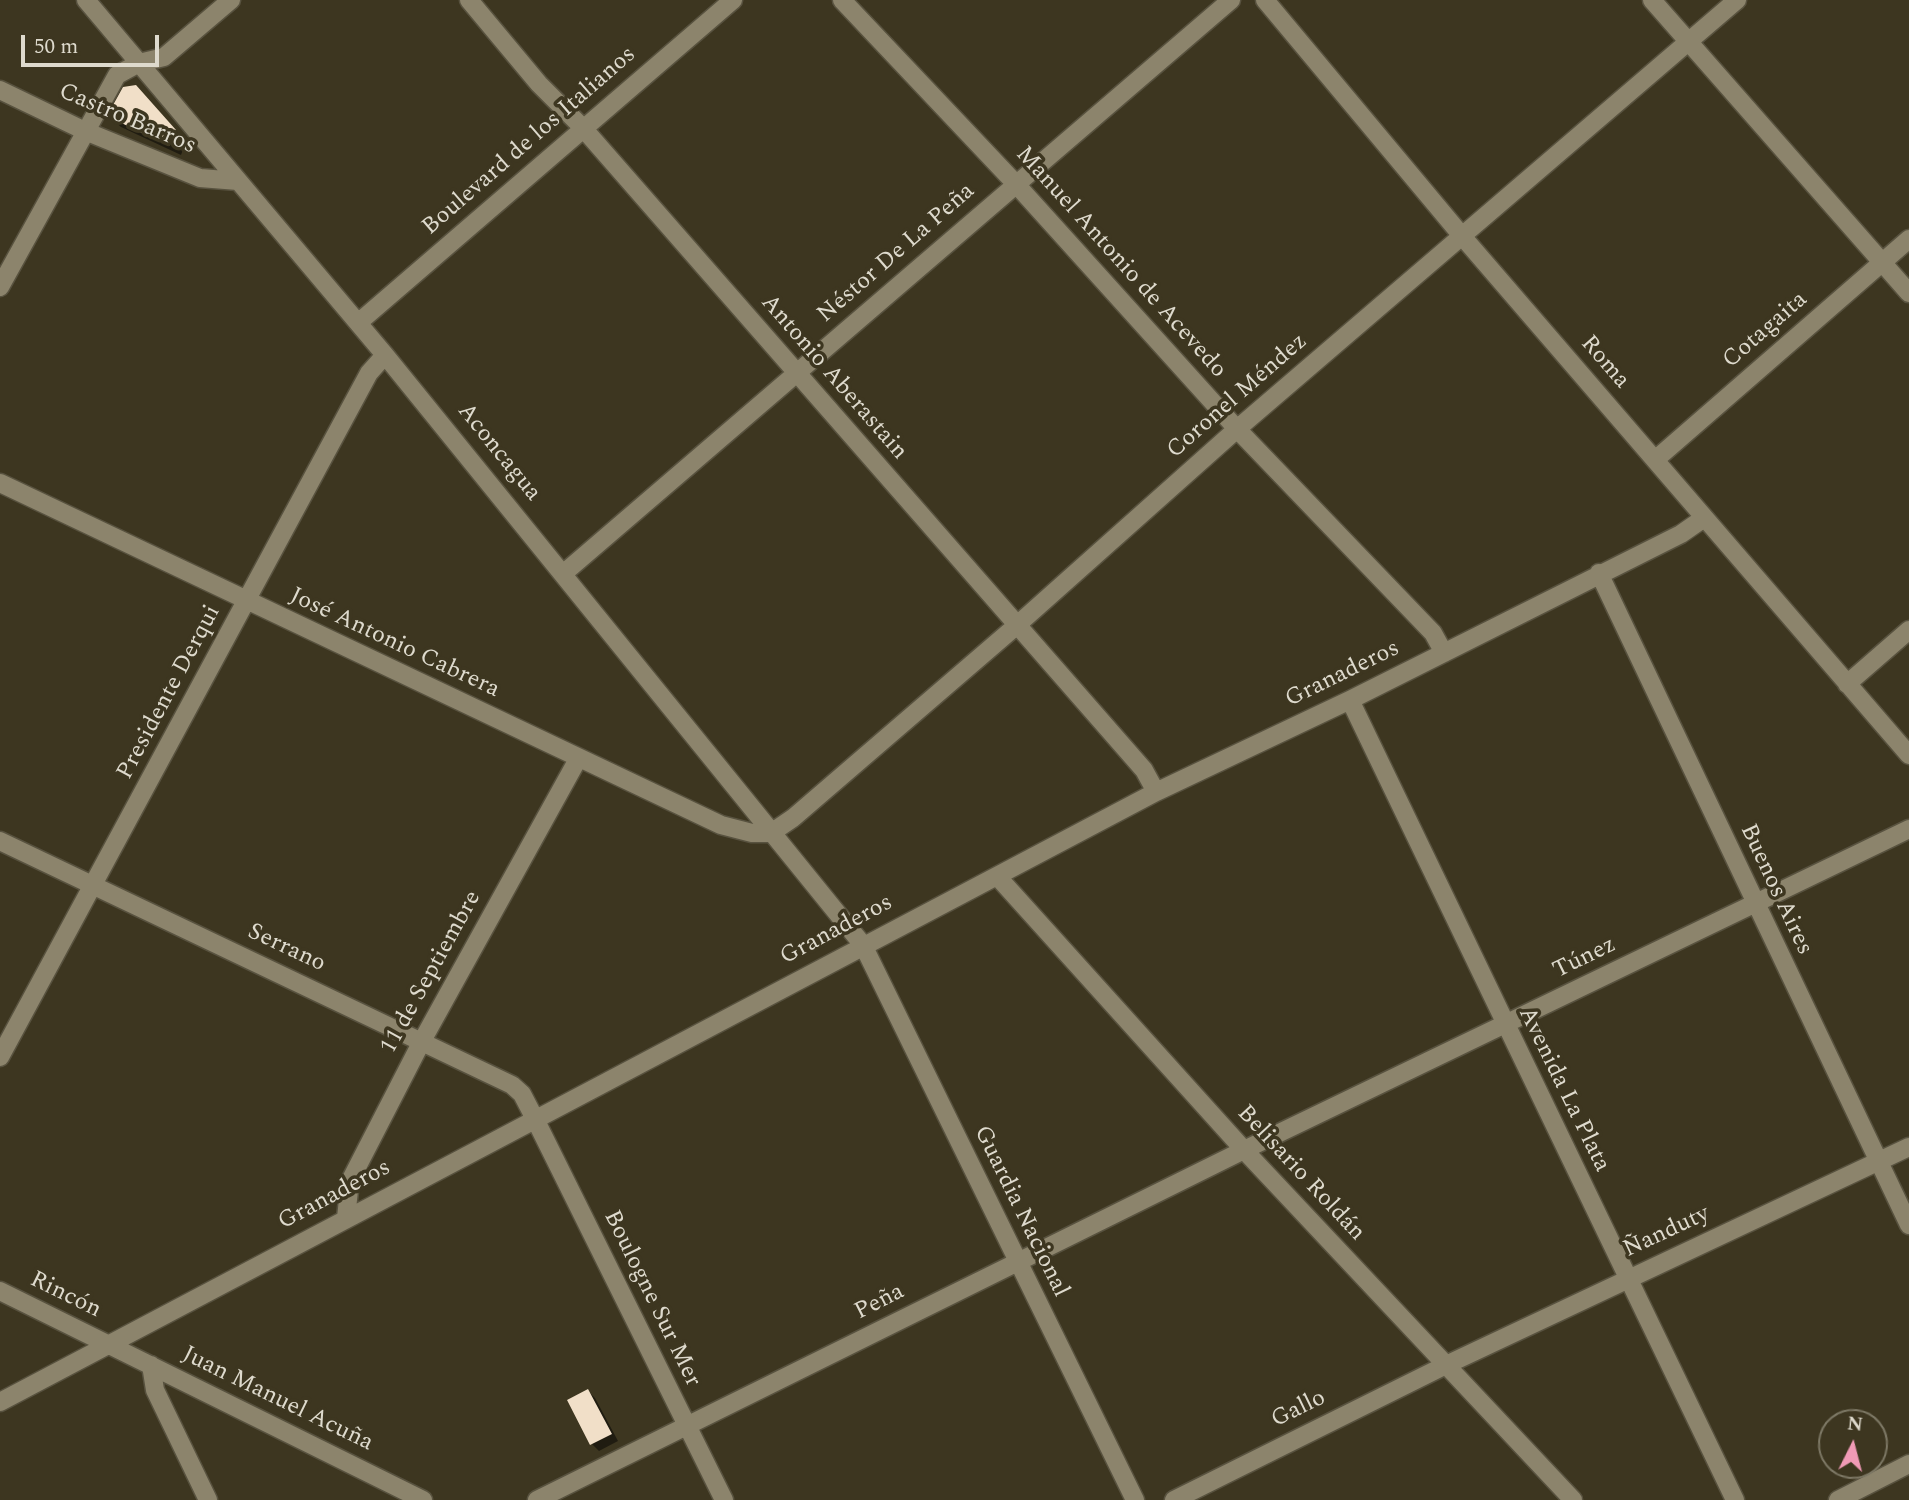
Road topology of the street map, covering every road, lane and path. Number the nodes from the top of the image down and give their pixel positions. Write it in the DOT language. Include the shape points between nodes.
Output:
graph roads {
  1 [pos="86,0"];
  2 [pos="231,0"];
  3 [pos="469,0"];
  4 [pos="733,0"];
  5 [pos="842,0"];
  6 [pos="1231,0"];
  7 [pos="1265,0"];
  8 [pos="1653,0"];
  9 [pos="1737,0"];
  10 [pos="1689,42"];
  11 [pos="139,63"];
  12 [pos="0,90"];
  13 [pos="583,128"];
  14 [pos="85,131"];
  15 [pos="238,181"];
  16 [pos="1015,183"];
  17 [pos="1462,236"];
  18 [pos="1909,239"];
  19 [pos="1882,262"];
  20 [pos="0,287"];
  21 [pos="1909,293"];
  22 [pos="358,323"];
  23 [pos="385,355"];
  24 [pos="796,374"];
  25 [pos="1237,429"];
  26 [pos="1655,460"];
  27 [pos="0,483"];
  28 [pos="1704,518"];
  29 [pos="564,573"];
  30 [pos="1599,573"];
  31 [pos="247,601"];
  32 [pos="1016,626"];
  33 [pos="1909,630"];
  34 [pos="1444,653"];
  35 [pos="1847,684"];
  36 [pos="1350,700"];
  37 [pos="1909,755"];
  38 [pos="578,759"];
  39 [pos="1156,792"];
  40 [pos="1909,829"];
  41 [pos="771,833"];
  42 [pos="0,841"];
  43 [pos="997,876"];
  44 [pos="94,886"];
  45 [pos="1754,905"];
  46 [pos="863,945"];
  47 [pos="1504,1026"];
  48 [pos="422,1041"];
  49 [pos="0,1057"];
  50 [pos="535,1119"];
  51 [pos="1909,1147"];
  52 [pos="1244,1150"];
  53 [pos="1878,1161"];
  54 [pos="346,1218"];
  55 [pos="1909,1225"];
  56 [pos="1017,1262"];
  57 [pos="1629,1278"];
  58 [pos="0,1291"];
  59 [pos="108,1345"];
  60 [pos="151,1365"];
  61 [pos="1446,1365"];
  62 [pos="0,1402"];
  63 [pos="688,1427"];
  64 [pos="1909,1464"];
  65 [pos="208,1500"];
  66 [pos="423,1500"];
  67 [pos="537,1500"];
  68 [pos="724,1500"];
  69 [pos="1135,1500"];
  70 [pos="1174,1500"];
  71 [pos="1573,1500"];
  72 [pos="1735,1500"];
  73 [pos="1838,1500"];
  1 -- 11 [label="street, Aconcagua"];
  2 -- 11 [label="street" via="164,57"];
  3 -- 13 [label="street, Antonio Aberastain" via="539,85"];
  4 -- 13 [label="street, Boulevard de los Italianos"];
  5 -- 16 [label="street, Manuel Antonio de Acevedo"];
  6 -- 16 [label="street, Néstor De La Peña"];
  7 -- 17 [label="street, Roma"];
  8 -- 10 [label="street"];
  9 -- 10 [label="street, Coronel Méndez"];
  10 -- 17 [label="street, Coronel Méndez"];
  10 -- 19 [label="street"];
  11 -- 14 [label="street" via="117,75"];
  11 -- 15 [label="street, Aconcagua"];
  12 -- 14 [label="street, Castro Barros"];
  13 -- 22 [label="street, Boulevard de los Italianos"];
  13 -- 24 [label="street, Antonio Aberastain"];
  14 -- 15 [label="street, Castro Barros" via="200,178"];
  14 -- 20 [label="street"];
  15 -- 22 [label="street, Aconcagua"];
  16 -- 24 [label="street, Néstor De La Peña"];
  16 -- 25 [label="street, Manuel Antonio de Acevedo"];
  17 -- 25 [label="street, Coronel Méndez"];
  17 -- 26 [label="street, Roma"];
  18 -- 19 [label="street, Cotagaita"];
  19 -- 21 [label="street"];
  19 -- 26 [label="street, Cotagaita"];
  22 -- 23 [label="street, Aconcagua"];
  23 -- 29 [label="street, Aconcagua"];
  23 -- 31 [label="street, Presidente Derqui" via="369,373"];
  24 -- 29 [label="street, Néstor De La Peña"];
  24 -- 32 [label="street, Antonio Aberastain"];
  25 -- 32 [label="street, Coronel Méndez"];
  25 -- 34 [label="street, Manuel Antonio de Acevedo" via="1433,633"];
  26 -- 28 [label="street, Roma"];
  27 -- 31 [label="street, José Antonio Cabrera"];
  28 -- 30 [label="street, Granaderos" via="1681,534"];
  28 -- 35 [label="street, Roma"];
  29 -- 41 [label="street, Aconcagua"];
  30 -- 34 [label="street, Granaderos"];
  30 -- 45 [label="street, Buenos Aires"];
  31 -- 38 [label="street, José Antonio Cabrera"];
  31 -- 44 [label="street, Presidente Derqui"];
  32 -- 39 [label="street, Antonio Aberastain" via="1144,770"];
  32 -- 41 [label="street, Coronel Méndez"];
  33 -- 35 [label="street"];
  34 -- 36 [label="street, Granaderos"];
  35 -- 37 [label="street, Roma"];
  36 -- 39 [label="street, Granaderos"];
  36 -- 47 [label="street, Avenida La Plata"];
  38 -- 41 [label="street, José Antonio Cabrera" via="721,825"];
  38 -- 48 [label="street, 11 de Septiembre"];
  39 -- 43 [label="street, Granaderos"];
  40 -- 45 [label="street, Túnez"];
  41 -- 46 [label="street, Aconcagua"];
  42 -- 44 [label="street, Serrano"];
  43 -- 46 [label="street, Granaderos"];
  43 -- 52 [label="street, Belisario Roldán"];
  44 -- 48 [label="street, Serrano"];
  44 -- 49 [label="street, Presidente Derqui"];
  45 -- 47 [label="street, Túnez"];
  45 -- 53 [label="street, Buenos Aires"];
  46 -- 50 [label="street, Granaderos"];
  46 -- 56 [label="street, Guardia Nacional"];
  47 -- 52 [label="street, Túnez"];
  47 -- 57 [label="street, Avenida La Plata"];
  48 -- 50 [label="street, Serrano" via="512,1085"];
  48 -- 54 [label="street, 11 de Septiembre" via="350,1181"];
  50 -- 54 [label="street, Granaderos"];
  50 -- 63 [label="street, Boulogne Sur Mer"];
  51 -- 53 [label="street, Ñanduty"];
  52 -- 56 [label="street, Peña"];
  52 -- 61 [label="street, Belisario Roldán"];
  53 -- 55 [label="street, Buenos Aires"];
  53 -- 57 [label="street, Ñanduty"];
  54 -- 59 [label="street, Granaderos"];
  56 -- 63 [label="street, Peña"];
  56 -- 69 [label="street, Guardia Nacional"];
  57 -- 61 [label="street, Ñanduty"];
  57 -- 72 [label="street, Avenida La Plata"];
  58 -- 59 [label="street, Rincón"];
  59 -- 60 [label="street, Juan Manuel Acuña"];
  59 -- 62 [label="street, Granaderos"];
  60 -- 65 [label="street" via="155,1390"];
  60 -- 66 [label="street, Juan Manuel Acuña"];
  61 -- 70 [label="street, Gallo"];
  61 -- 71 [label="street, Belisario Roldán"];
  63 -- 67 [label="street, Peña"];
  63 -- 68 [label="street, Boulogne Sur Mer"];
  64 -- 73 [label="street"];
}
